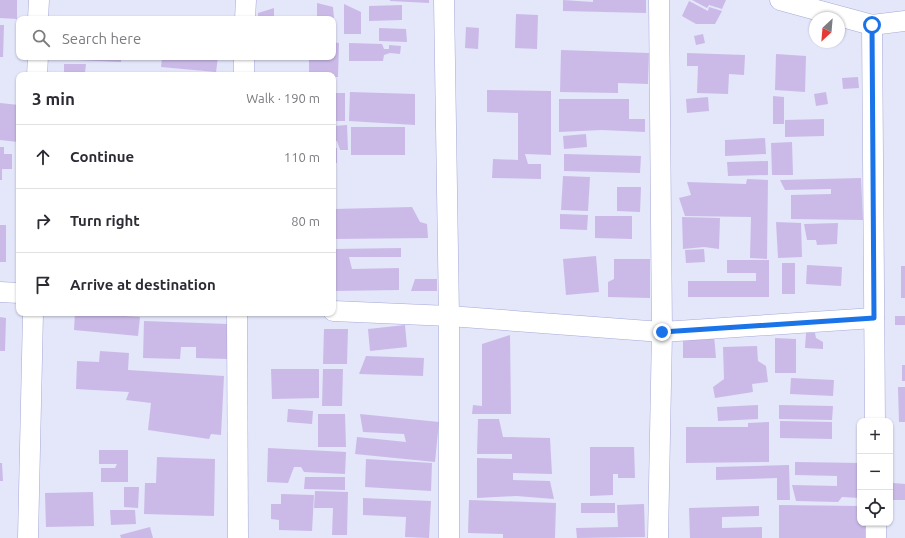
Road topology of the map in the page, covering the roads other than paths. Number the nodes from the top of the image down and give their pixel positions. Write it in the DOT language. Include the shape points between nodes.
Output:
graph roads {
  1 [pos="39,0"];
  2 [pos="246,0"];
  3 [pos="444,0"];
  4 [pos="659,0"];
  5 [pos="780,0"];
  6 [pos="38,16"];
  7 [pos="246,16"];
  8 [pos="905,21"];
  9 [pos="872,25"];
  10 [pos="38,60"];
  11 [pos="244,60"];
  12 [pos="37,72"];
  13 [pos="244,72"];
  14 [pos="0,292"];
  15 [pos="16,293"];
  16 [pos="336,311"];
  17 [pos="33,316"];
  18 [pos="237,316"];
  19 [pos="449,316"];
  20 [pos="874,318"];
  21 [pos="662,332"];
  22 [pos="875,418"];
  23 [pos="876,526"];
  24 [pos="28,538"];
  25 [pos="238,538"];
  26 [pos="449,538"];
  27 [pos="658,538"];
  28 [pos="876,538"];
  1 -- 6 [label="street"];
  2 -- 7 [label="street"];
  3 -- 19 [label="street"];
  4 -- 21 [label="street"];
  5 -- 9 [label="street"];
  8 -- 9 [label="street"];
  9 -- 20 [label="street"];
  10 -- 12 [label="street"];
  11 -- 13 [label="street"];
  14 -- 15 [label="street"];
  16 -- 19 [label="street"];
  17 -- 24 [label="street"];
  18 -- 25 [label="street"];
  19 -- 21 [label="street"];
  19 -- 26 [label="street"];
  20 -- 21 [label="street"];
  20 -- 22 [label="street"];
  21 -- 27 [label="street"];
  23 -- 28 [label="street"];
}
